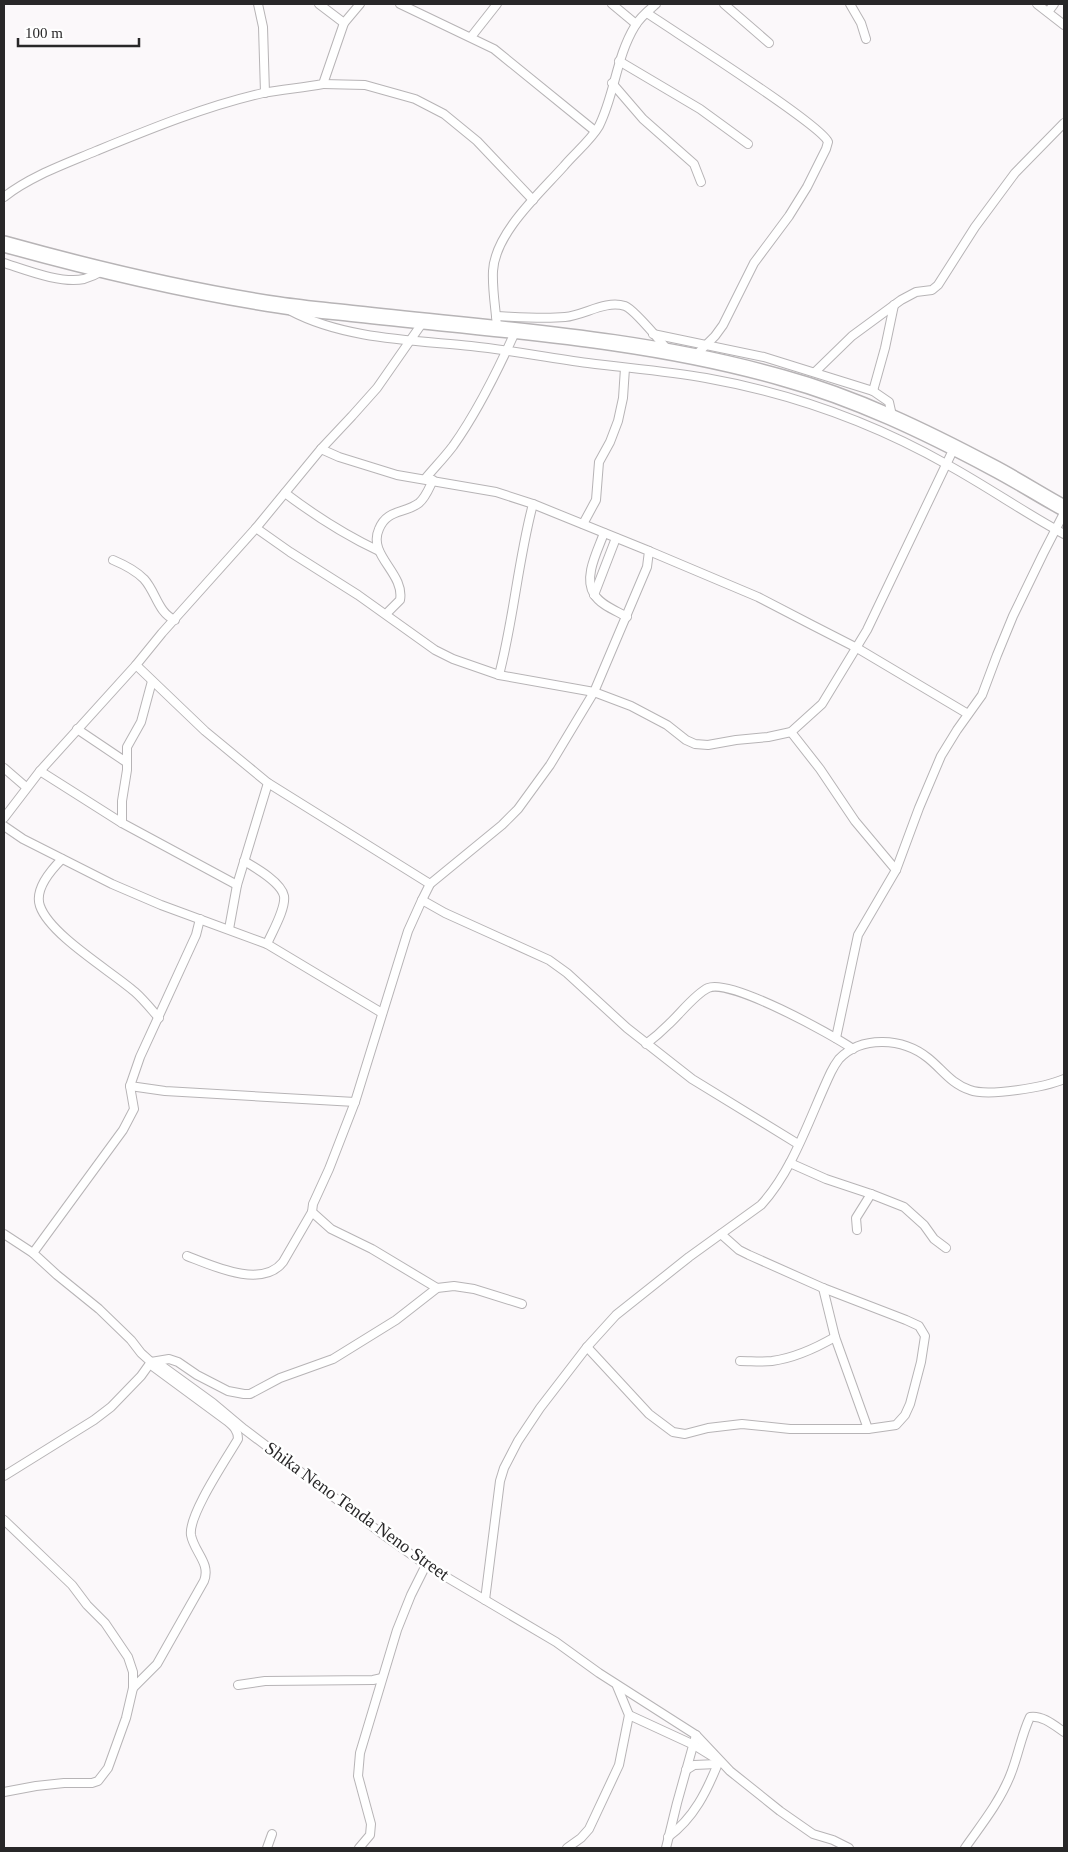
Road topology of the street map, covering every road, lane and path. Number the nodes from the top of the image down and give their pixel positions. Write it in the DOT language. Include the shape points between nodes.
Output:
graph roads {
  1 [pos="258,4"];
  2 [pos="319,4"];
  3 [pos="360,4"];
  4 [pos="403,4"];
  5 [pos="497,4"];
  6 [pos="612,4"];
  7 [pos="656,4"];
  8 [pos="724,4"];
  9 [pos="850,4"];
  10 [pos="1037,4"];
  11 [pos="1054,4"];
  12 [pos="1048,12"];
  13 [pos="647,13"];
  14 [pos="344,23"];
  15 [pos="636,24"];
  16 [pos="1064,25"];
  17 [pos="471,37"];
  18 [pos="866,39"];
  19 [pos="769,44"];
  20 [pos="619,61"];
  21 [pos="612,83"];
  22 [pos="323,84"];
  23 [pos="265,93"];
  24 [pos="1064,123"];
  25 [pos="595,132"];
  26 [pos="748,144"];
  27 [pos="701,182"];
  28 [pos="4,197"];
  29 [pos="533,200"];
  30 [pos="4,244"];
  31 [pos="4,263"];
  32 [pos="104,270"];
  33 [pos="894,305"];
  34 [pos="281,306"];
  35 [pos="423,322"];
  36 [pos="496,322"];
  37 [pos="516,330"];
  38 [pos="653,334"];
  39 [pos="410,341"];
  40 [pos="706,345"];
  41 [pos="507,350"];
  42 [pos="669,351"];
  43 [pos="695,356"];
  44 [pos="625,368"];
  45 [pos="815,372"];
  46 [pos="873,391"];
  47 [pos="890,417"];
  48 [pos="954,448"];
  49 [pos="321,449"];
  50 [pos="946,464"];
  51 [pos="425,479"];
  52 [pos="433,480"];
  53 [pos="285,493"];
  54 [pos="533,504"];
  55 [pos="1064,508"];
  56 [pos="1064,513"];
  57 [pos="583,524"];
  58 [pos="256,528"];
  59 [pos="1056,529"];
  60 [pos="604,533"];
  61 [pos="1064,534"];
  62 [pos="616,538"];
  63 [pos="379,551"];
  64 [pos="649,551"];
  65 [pos="113,560"];
  66 [pos="594,595"];
  67 [pos="386,614"];
  68 [pos="627,617"];
  69 [pos="175,620"];
  70 [pos="857,648"];
  71 [pos="136,665"];
  72 [pos="499,675"];
  73 [pos="152,681"];
  74 [pos="594,692"];
  75 [pos="968,714"];
  76 [pos="77,729"];
  77 [pos="791,732"];
  78 [pos="126,762"];
  79 [pos="4,768"];
  80 [pos="40,771"];
  81 [pos="268,783"];
  82 [pos="26,787"];
  83 [pos="4,818"];
  84 [pos="122,823"];
  85 [pos="4,826"];
  86 [pos="62,859"];
  87 [pos="244,861"];
  88 [pos="896,870"];
  89 [pos="237,884"];
  90 [pos="430,884"];
  91 [pos="422,900"];
  92 [pos="200,919"];
  93 [pos="228,930"];
  94 [pos="267,944"];
  95 [pos="382,1013"];
  96 [pos="159,1018"];
  97 [pos="836,1038"];
  98 [pos="646,1044"];
  99 [pos="853,1049"];
  100 [pos="1064,1080"];
  101 [pos="130,1086"];
  102 [pos="355,1102"];
  103 [pos="798,1144"];
  104 [pos="790,1162"];
  105 [pos="871,1194"];
  106 [pos="312,1212"];
  107 [pos="857,1230"];
  108 [pos="4,1234"];
  109 [pos="721,1234"];
  110 [pos="946,1248"];
  111 [pos="33,1253"];
  112 [pos="186,1256"];
  113 [pos="437,1288"];
  114 [pos="823,1288"];
  115 [pos="522,1304"];
  116 [pos="835,1337"];
  117 [pos="587,1348"];
  118 [pos="740,1361"];
  119 [pos="151,1363"];
  120 [pos="868,1429"];
  121 [pos="4,1476"];
  122 [pos="4,1520"];
  123 [pos="426,1566"];
  124 [pos="485,1600"];
  125 [pos="382,1678"];
  126 [pos="238,1685"];
  127 [pos="617,1685"];
  128 [pos="133,1688"];
  129 [pos="629,1715"];
  130 [pos="1064,1732"];
  131 [pos="696,1735"];
  132 [pos="694,1745"];
  133 [pos="720,1763"];
  134 [pos="686,1770"];
  135 [pos="4,1792"];
  136 [pos="272,1834"];
  137 [pos="668,1838"];
  138 [pos="267,1848"];
  139 [pos="360,1848"];
  140 [pos="567,1848"];
  141 [pos="666,1848"];
  142 [pos="849,1848"];
  143 [pos="965,1848"];
  1 -- 23 [label="street" via="263,27"];
  2 -- 14 [label="street"];
  3 -- 14 [label="street"];
  4 -- 17 [label="street"];
  5 -- 17 [label="street"];
  6 -- 15 [label="street"];
  7 -- 13 [label="street"];
  8 -- 19 [label="street"];
  9 -- 18 [label="street"];
  10 -- 12 [label="street"];
  11 -- 12 [label="street"];
  12 -- 16 [label="street"];
  13 -- 15 [label="street"];
  13 -- 40 [label="street" via="781,104 828,142 808,187 754,262 723,325"];
  14 -- 22 [label="street"];
  15 -- 20 [label="street"];
  17 -- 25 [label="street" via="494,49"];
  20 -- 21 [label="street"];
  20 -- 26 [label="street" via="700,109"];
  21 -- 25 [label="street" via="606,110"];
  21 -- 27 [label="street" via="643,119 694,164"];
  22 -- 23 [label="street"];
  22 -- 29 [label="street" via="365,85 415,99 444,114 477,141"];
  23 -- 28 [label="street" via="221,105 112,145 17,187"];
  24 -- 33 [label="street" via="1016,173 938,285"];
  25 -- 29 [label="street"];
  29 -- 36 [label="street" via="504,239 495,258"];
  30 -- 32 [label="highway"];
  31 -- 32 [label="street" via="67,279 83,279"];
  32 -- 34 [label="highway"];
  33 -- 45 [label="street" via="852,336"];
  33 -- 46 [label="street"];
  34 -- 35 [label="highway"];
  34 -- 39 [label="street" via="309,320 340,329"];
  35 -- 36 [label="highway"];
  35 -- 39 [label="street"];
  36 -- 37 [label="highway"];
  36 -- 38 [label="street" via="566,316 614,305 633,311"];
  37 -- 41 [label="street"];
  37 -- 42 [label="highway"];
  38 -- 40 [label="street"];
  38 -- 42 [label="street"];
  39 -- 41 [label="street"];
  39 -- 49 [label="street" via="376,388"];
  40 -- 43 [label="street"];
  40 -- 45 [label="street" via="749,353"];
  41 -- 44 [label="street"];
  41 -- 51 [label="street" via="468,423 452,448"];
  42 -- 43 [label="highway"];
  43 -- 47 [label="highway" via="785,378"];
  44 -- 50 [label="street" via="706,378 821,408"];
  44 -- 57 [label="street" via="618,421 599,462 596,500"];
  45 -- 46 [label="street"];
  46 -- 47 [label="street" via="889,402"];
  47 -- 48 [label="highway"];
  48 -- 50 [label="street"];
  48 -- 55 [label="highway"];
  49 -- 51 [label="street" via="370,468"];
  49 -- 53 [label="street"];
  50 -- 59 [label="street"];
  50 -- 70 [label="street"];
  51 -- 52 [label="street"];
  52 -- 54 [label="street" via="496,492"];
  52 -- 63 [label="street" via="417,504 383,521 376,538"];
  53 -- 58 [label="street"];
  53 -- 63 [label="street" via="337,529"];
  54 -- 57 [label="street"];
  54 -- 72 [label="street"];
  56 -- 59 [label="street"];
  57 -- 60 [label="street"];
  58 -- 67 [label="street"];
  58 -- 69 [label="street"];
  59 -- 61 [label="street"];
  59 -- 75 [label="street" via="1013,616 982,695"];
  60 -- 62 [label="street"];
  60 -- 66 [label="street" via="592,571 590,584"];
  62 -- 64 [label="street"];
  62 -- 66 [label="street"];
  63 -- 67 [label="street" via="392,570 400,591 400,600"];
  64 -- 68 [label="street" via="647,567"];
  64 -- 70 [label="street" via="758,597"];
  65 -- 69 [label="street" via="136,571 166,615"];
  66 -- 68 [label="street"];
  67 -- 72 [label="street" via="435,650"];
  68 -- 74 [label="street"];
  69 -- 71 [label="street"];
  70 -- 75 [label="street"];
  70 -- 77 [label="street" via="822,704"];
  71 -- 73 [label="street"];
  71 -- 76 [label="street"];
  72 -- 74 [label="street"];
  73 -- 78 [label="street" via="141,722 127,746"];
  73 -- 81 [label="street" via="205,731"];
  74 -- 77 [label="street" via="631,706 695,744 768,738"];
  74 -- 90 [label="street" via="550,765 518,809"];
  75 -- 88 [label="street" via="942,756"];
  76 -- 78 [label="street"];
  76 -- 80 [label="street"];
  77 -- 88 [label="street" via="855,821"];
  78 -- 84 [label="street"];
  79 -- 82 [label="street"];
  80 -- 82 [label="street"];
  80 -- 84 [label="street"];
  81 -- 87 [label="street"];
  81 -- 90 [label="street"];
  82 -- 83 [label="street"];
  84 -- 89 [label="street"];
  85 -- 86 [label="street"];
  86 -- 92 [label="street" via="153,902"];
  86 -- 96 [label="street" via="43,882 39,897 47,919 136,993"];
  87 -- 89 [label="street"];
  87 -- 94 [label="street" via="279,886 284,897 281,913"];
  88 -- 97 [label="street" via="858,935"];
  89 -- 93 [label="street"];
  90 -- 91 [label="street"];
  91 -- 95 [label="street" via="408,931"];
  91 -- 98 [label="street" via="549,960 568,973"];
  92 -- 93 [label="street"];
  92 -- 96 [label="street"];
  93 -- 94 [label="street"];
  94 -- 95 [label="street"];
  95 -- 102 [label="street"];
  96 -- 101 [label="street"];
  97 -- 98 [label="street" via="752,996 732,988 711,986"];
  97 -- 99 [label="street"];
  98 -- 103 [label="street" via="692,1080"];
  99 -- 100 [label="street" via="878,1042 892,1042 910,1048 927,1057 959,1086 981,1093"];
  99 -- 103 [label="street" via="840,1058 830,1072"];
  101 -- 102 [label="street" via="165,1091"];
  101 -- 111 [label="street" via="135,1104 123,1130"];
  102 -- 106 [label="street"];
  103 -- 104 [label="street"];
  104 -- 105 [label="street" via="826,1179"];
  104 -- 109 [label="street" via="761,1205"];
  105 -- 107 [label="street" via="856,1218"];
  105 -- 110 [label="street" via="904,1207"];
  106 -- 112 [label="street" via="284,1262 270,1274 226,1271"];
  106 -- 113 [label="street" via="330,1229 372,1249"];
  108 -- 111 [label="street, Shika Neno Tenda Neno Street"];
  109 -- 114 [label="street" via="739,1250"];
  109 -- 117 [label="street" via="616,1316"];
  111 -- 119 [label="street, Shika Neno Tenda Neno Street" via="104,1313"];
  113 -- 115 [label="street" via="474,1289"];
  113 -- 119 [label="street" via="396,1320 333,1359 280,1378 250,1394 228,1391 169,1359"];
  114 -- 116 [label="street"];
  114 -- 120 [label="street" via="919,1326 925,1336 921,1362 905,1415 896,1425"];
  116 -- 118 [label="street" via="788,1358"];
  116 -- 120 [label="street"];
  117 -- 120 [label="street" via="650,1414 672,1432 685,1434 742,1424"];
  117 -- 124 [label="street" via="532,1419 509,1455 499,1488"];
  119 -- 121 [label="street" via="105,1411"];
  119 -- 123 [label="street, Shika Neno Tenda Neno Street" via="162,1366 213,1403"];
  119 -- 128 [label="street" via="235,1428 238,1439 201,1502 191,1528 207,1574 157,1664"];
  122 -- 128 [label="street" via="72,1585 105,1623 128,1657 133,1672"];
  123 -- 124 [label="street, Shika Neno Tenda Neno Street"];
  123 -- 125 [label="street" via="397,1630"];
  124 -- 127 [label="street, Shika Neno Tenda Neno Street" via="556,1642"];
  125 -- 126 [label="street" via="266,1681"];
  125 -- 139 [label="street" via="358,1766 371,1824 370,1835"];
  127 -- 129 [label="street"];
  127 -- 131 [label="street, Shika Neno Tenda Neno Street"];
  128 -- 135 [label="street" via="108,1768 98,1781"];
  129 -- 132 [label="street"];
  129 -- 140 [label="street" via="619,1765 589,1829"];
  130 -- 143 [label="street" via="1042,1718 1030,1717 996,1805"];
  131 -- 132 [label="street"];
  131 -- 133 [label="street, Shika Neno Tenda Neno Street"];
  132 -- 133 [label="street"];
  132 -- 134 [label="street"];
  133 -- 134 [label="street" via="694,1765"];
  133 -- 137 [label="street" via="699,1804 681,1828"];
  133 -- 142 [label="street, Shika Neno Tenda Neno Street" via="813,1834"];
  134 -- 137 [label="street"];
  136 -- 138 [label="street"];
  137 -- 141 [label="street"];
}
